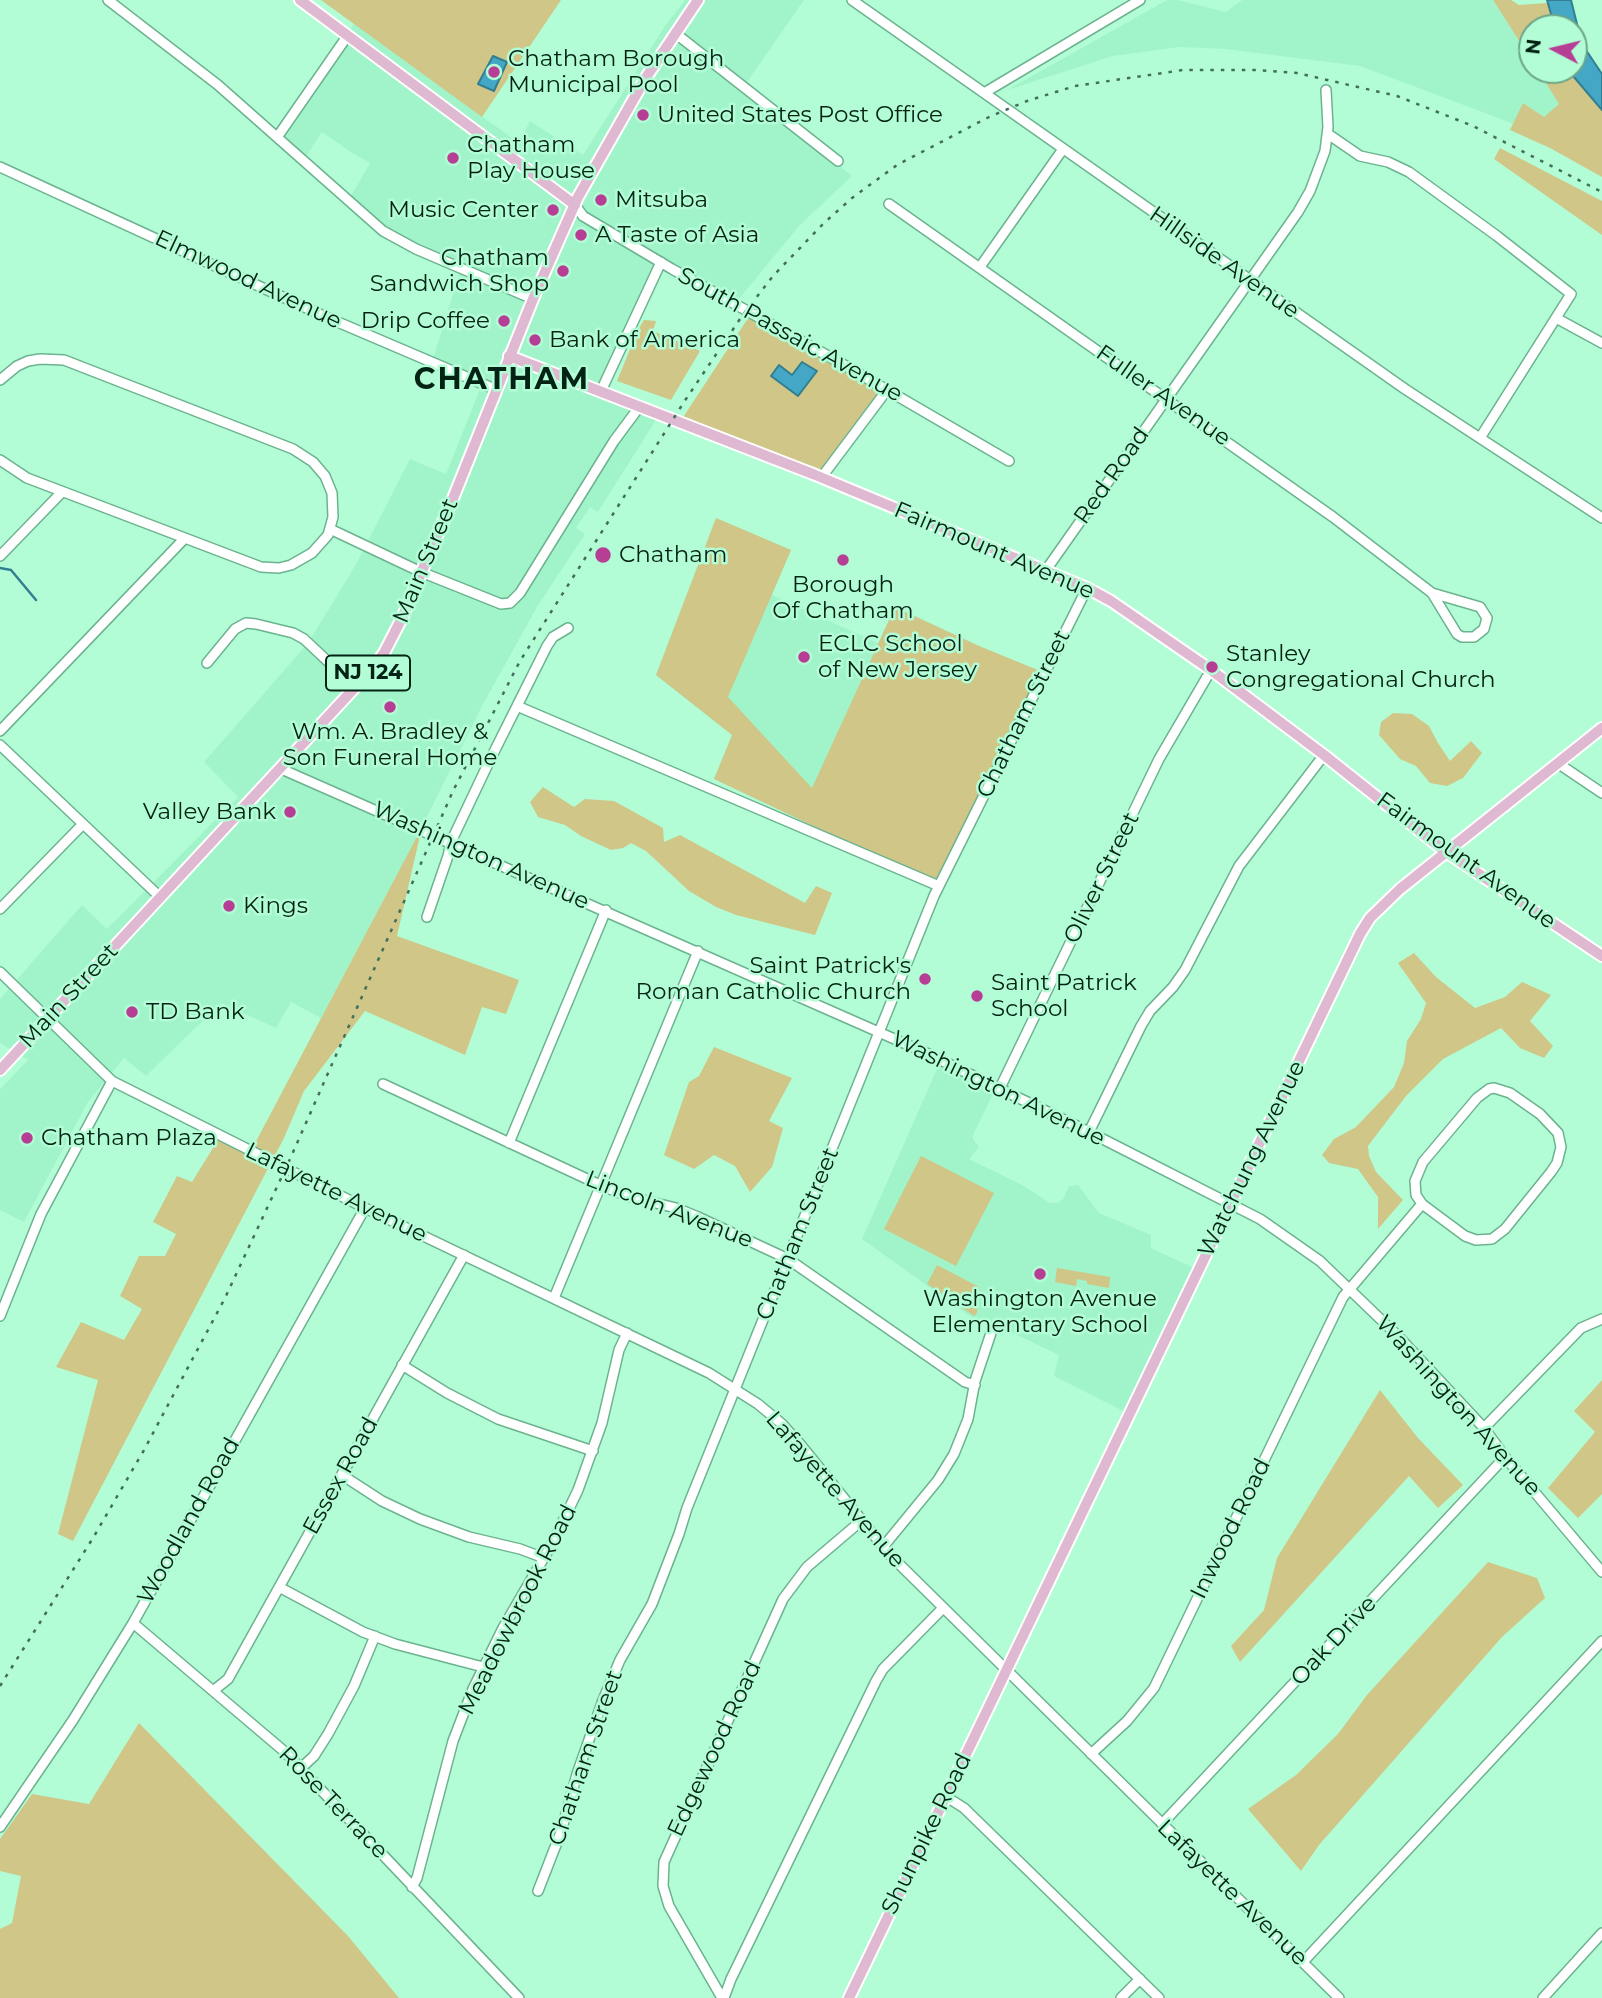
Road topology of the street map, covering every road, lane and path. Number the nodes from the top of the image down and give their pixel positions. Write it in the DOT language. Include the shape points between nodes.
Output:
graph roads {
  1 [pos="107,0"];
  2 [pos="300,0"];
  3 [pos="698,0"];
  4 [pos="852,0"];
  5 [pos="1140,0"];
  6 [pos="675,33"];
  7 [pos="348,34"];
  8 [pos="1326,90"];
  9 [pos="984,93"];
  10 [pos="1328,134"];
  11 [pos="278,136"];
  12 [pos="1063,149"];
  13 [pos="838,161"];
  14 [pos="0,167"];
  15 [pos="890,204"];
  16 [pos="575,205"];
  17 [pos="661,261"];
  18 [pos="980,267"];
  19 [pos="1250,281"];
  20 [pos="533,299"];
  21 [pos="1556,318"];
  22 [pos="1602,343"];
  23 [pos="509,356"];
  24 [pos="0,380"];
  25 [pos="497,390"];
  26 [pos="887,390"];
  27 [pos="601,391"];
  28 [pos="1167,399"];
  29 [pos="640,406"];
  30 [pos="1480,438"];
  31 [pos="0,460"];
  32 [pos="1009,461"];
  33 [pos="821,478"];
  34 [pos="62,492"];
  35 [pos="1602,518"];
  36 [pos="330,529"];
  37 [pos="184,539"];
  38 [pos="0,556"];
  39 [pos="1046,570"];
  40 [pos="421,572"];
  41 [pos="1087,588"];
  42 [pos="1432,593"];
  43 [pos="568,628"];
  44 [pos="207,663"];
  45 [pos="1211,670"];
  46 [pos="355,687"];
  47 [pos="517,706"];
  48 [pos="1602,729"];
  49 [pos="0,731"];
  50 [pos="0,745"];
  51 [pos="1324,755"];
  52 [pos="1559,764"];
  53 [pos="279,768"];
  54 [pos="1602,793"];
  55 [pos="83,824"];
  56 [pos="451,842"];
  57 [pos="1446,852"];
  58 [pos="939,886"];
  59 [pos="160,897"];
  60 [pos="0,909"];
  61 [pos="606,910"];
  62 [pos="427,917"];
  63 [pos="698,951"];
  64 [pos="1602,956"];
  65 [pos="0,972"];
  66 [pos="49,1020"];
  67 [pos="880,1032"];
  68 [pos="0,1070"];
  69 [pos="112,1081"];
  70 [pos="383,1084"];
  71 [pos="999,1090"];
  72 [pos="1089,1132"];
  73 [pos="509,1143"];
  74 [pos="600,1185"];
  75 [pos="1230,1203"];
  76 [pos="1422,1204"];
  77 [pos="365,1208"];
  78 [pos="464,1255"];
  79 [pos="788,1259"];
  80 [pos="1350,1288"];
  81 [pos="554,1298"];
  82 [pos="0,1316"];
  83 [pos="1602,1319"];
  84 [pos="993,1327"];
  85 [pos="626,1334"];
  86 [pos="402,1365"];
  87 [pos="975,1385"];
  88 [pos="736,1388"];
  89 [pos="1484,1429"];
  90 [pos="593,1451"];
  91 [pos="1505,1457"];
  92 [pos="342,1475"];
  93 [pos="861,1521"];
  94 [pos="883,1548"];
  95 [pos="544,1558"];
  96 [pos="1602,1573"];
  97 [pos="279,1587"];
  98 [pos="943,1608"];
  99 [pos="132,1623"];
  100 [pos="375,1636"];
  101 [pos="1602,1641"];
  102 [pos="483,1667"];
  103 [pos="1005,1671"];
  104 [pos="213,1691"];
  105 [pos="1091,1754"];
  106 [pos="301,1768"];
  107 [pos="946,1796"];
  108 [pos="1162,1824"];
  109 [pos="0,1827"];
  110 [pos="412,1887"];
  111 [pos="538,1891"];
  112 [pos="1602,1933"];
  113 [pos="1303,1962"];
  114 [pos="1140,1979"];
  115 [pos="1337,1997"];
  116 [pos="519,1998"];
  117 [pos="723,1998"];
  118 [pos="849,1998"];
  119 [pos="1121,1998"];
  120 [pos="1159,1998"];
  121 [pos="1543,1998"];
  1 -- 11 [label="street"];
  2 -- 7 [label="main road"];
  3 -- 6 [label="main road, Main Street / NJ 124"];
  4 -- 9 [label="street, Hillside Avenue"];
  5 -- 9 [label="street"];
  6 -- 13 [label="street"];
  6 -- 16 [label="main road, Main Street / NJ 124" via="622,116"];
  7 -- 11 [label="street"];
  7 -- 16 [label="main road"];
  8 -- 10 [label="street, Red Road"];
  9 -- 12 [label="street, Hillside Avenue"];
  10 -- 19 [label="street, Red Road" via="1310,191"];
  10 -- 21 [label="street" via="1360,156 1409,172 1570,293"];
  11 -- 20 [label="street" via="383,231"];
  12 -- 18 [label="street"];
  12 -- 19 [label="street, Hillside Avenue"];
  14 -- 25 [label="street, Elmwood Avenue"];
  15 -- 18 [label="street, Fuller Avenue"];
  16 -- 17 [label="street, South Passaic Avenue" via="583,216"];
  16 -- 20 [label="main road, Main Street / NJ 124"];
  17 -- 26 [label="street, South Passaic Avenue"];
  17 -- 27 [label="street"];
  18 -- 28 [label="street, Fuller Avenue"];
  19 -- 28 [label="street, Red Road"];
  19 -- 30 [label="street, Hillside Avenue"];
  20 -- 23 [label="main road, Main Street / NJ 124"];
  21 -- 22 [label="street"];
  21 -- 30 [label="street"];
  23 -- 25 [label="main road, Main Street / NJ 124"];
  23 -- 27 [label="main road, Fairmount Avenue"];
  24 -- 36 [label="street" via="28,361 64,360 293,449 325,476 333,505"];
  25 -- 40 [label="main road, Main Street / NJ 124"];
  26 -- 32 [label="street, South Passaic Avenue"];
  26 -- 33 [label="street"];
  27 -- 29 [label="main road, Fairmount Avenue"];
  28 -- 39 [label="street, Red Road"];
  28 -- 42 [label="street, Fuller Avenue"];
  29 -- 33 [label="main road, Fairmount Avenue"];
  29 -- 40 [label="street" via="510,603 501,604"];
  30 -- 35 [label="street, Hillside Avenue"];
  31 -- 34 [label="street" via="27,478"];
  33 -- 39 [label="main road, Fairmount Avenue"];
  34 -- 37 [label="street"];
  34 -- 38 [label="street"];
  36 -- 37 [label="street" via="312,554 279,568 255,566"];
  36 -- 40 [label="street"];
  37 -- 49 [label="street"];
  39 -- 41 [label="main road, Fairmount Avenue"];
  40 -- 46 [label="main road, Main Street / NJ 124" via="390,642"];
  41 -- 45 [label="main road, Fairmount Avenue"];
  41 -- 58 [label="street, Chatham Street"];
  42 -- 42 [label="street, Fuller Avenue" via="1457,634 1474,637 1484,629 1487,618 1480,607"];
  43 -- 47 [label="street" via="553,637"];
  44 -- 46 [label="street" via="235,629 256,624 304,639"];
  45 -- 51 [label="main road, Fairmount Avenue"];
  45 -- 71 [label="street, Oliver Street" via="1158,760"];
  46 -- 53 [label="main road, Main Street / NJ 124"];
  47 -- 56 [label="street"];
  47 -- 58 [label="street"];
  48 -- 52 [label="main road, Watchung Avenue"];
  50 -- 55 [label="street"];
  51 -- 57 [label="main road, Fairmount Avenue"];
  51 -- 72 [label="street" via="1239,866 1185,970 1141,1026"];
  52 -- 54 [label="street"];
  52 -- 57 [label="main road, Watchung Avenue"];
  53 -- 56 [label="street, Washington Avenue"];
  53 -- 59 [label="main road, Main Street / NJ 124"];
  55 -- 59 [label="street"];
  55 -- 60 [label="street"];
  56 -- 61 [label="street, Washington Avenue"];
  56 -- 62 [label="street"];
  57 -- 64 [label="main road, Fairmount Avenue"];
  57 -- 75 [label="main road, Watchung Avenue" via="1379,908 1360,934"];
  58 -- 67 [label="street, Chatham Street"];
  59 -- 66 [label="main road, Main Street / NJ 124"];
  61 -- 63 [label="street, Washington Avenue"];
  61 -- 73 [label="street"];
  63 -- 67 [label="street, Washington Avenue"];
  63 -- 74 [label="street"];
  65 -- 66 [label="street, Lafayette Avenue"];
  66 -- 68 [label="main road, Main Street / NJ 124"];
  66 -- 69 [label="street, Lafayette Avenue"];
  67 -- 71 [label="street, Washington Avenue"];
  67 -- 79 [label="street, Chatham Street"];
  69 -- 77 [label="street, Lafayette Avenue"];
  69 -- 82 [label="street" via="41,1214"];
  70 -- 73 [label="street, Lincoln Avenue"];
  71 -- 72 [label="street, Washington Avenue"];
  72 -- 75 [label="street, Washington Avenue"];
  73 -- 74 [label="street, Lincoln Avenue"];
  74 -- 79 [label="street, Lincoln Avenue" via="698,1217"];
  74 -- 81 [label="street"];
  75 -- 80 [label="street, Washington Avenue" via="1286,1236"];
  75 -- 103 [label="main road, Watchung Avenue"];
  76 -- 76 [label="street" via="1415,1181 1423,1162 1489,1089 1521,1099 1558,1133 1557,1163 1492,1239 1465,1236"];
  76 -- 80 [label="street, Inwood Road"];
  77 -- 78 [label="street, Lafayette Avenue"];
  77 -- 99 [label="street, Woodland Road"];
  78 -- 81 [label="street, Lafayette Avenue"];
  78 -- 86 [label="street, Essex Road"];
  79 -- 87 [label="street, Lincoln Avenue"];
  79 -- 88 [label="street, Chatham Street"];
  80 -- 89 [label="street, Washington Avenue"];
  80 -- 105 [label="street, Inwood Road" via="1154,1688 1128,1721"];
  81 -- 85 [label="street, Lafayette Avenue"];
  83 -- 89 [label="street" via="1581,1328"];
  84 -- 87 [label="street"];
  85 -- 88 [label="street, Lafayette Avenue"];
  85 -- 90 [label="street, Meadowbrook Road"];
  86 -- 90 [label="street" via="498,1419"];
  86 -- 92 [label="street, Essex Road"];
  87 -- 94 [label="street" via="954,1454"];
  88 -- 93 [label="street, Lafayette Avenue" via="782,1424"];
  88 -- 111 [label="street, Chatham Street" via="652,1604 603,1700"];
  89 -- 91 [label="street, Washington Avenue"];
  90 -- 95 [label="street, Meadowbrook Road"];
  91 -- 96 [label="street, Washington Avenue"];
  91 -- 108 [label="street, Oak Drive"];
  92 -- 95 [label="street" via="438,1526"];
  92 -- 97 [label="street, Essex Road"];
  93 -- 94 [label="street, Lafayette Avenue"];
  93 -- 117 [label="street, Edgewood Road" via="807,1567 783,1599 664,1862 663,1886 669,1906"];
  94 -- 98 [label="street, Lafayette Avenue"];
  95 -- 102 [label="street, Meadowbrook Road"];
  97 -- 100 [label="street"];
  97 -- 104 [label="street, Essex Road" via="228,1679"];
  98 -- 103 [label="street, Lafayette Avenue"];
  98 -- 117 [label="street" via="876,1681"];
  99 -- 104 [label="street, Rose Terrace"];
  99 -- 109 [label="street, Woodland Road"];
  100 -- 102 [label="street"];
  100 -- 106 [label="street" via="334,1722 314,1756"];
  101 -- 113 [label="street"];
  102 -- 110 [label="street, Meadowbrook Road" via="453,1741"];
  103 -- 105 [label="street, Lafayette Avenue"];
  103 -- 107 [label="main road, Shunpike Road"];
  104 -- 106 [label="street, Rose Terrace"];
  105 -- 108 [label="street, Lafayette Avenue"];
  106 -- 110 [label="street, Rose Terrace"];
  107 -- 114 [label="street" via="964,1808"];
  107 -- 118 [label="main road, Shunpike Road"];
  108 -- 113 [label="street, Lafayette Avenue"];
  110 -- 116 [label="street, Rose Terrace"];
  112 -- 121 [label="street"];
  113 -- 115 [label="street, Lafayette Avenue"];
  114 -- 119 [label="street"];
  114 -- 120 [label="street"];
}
